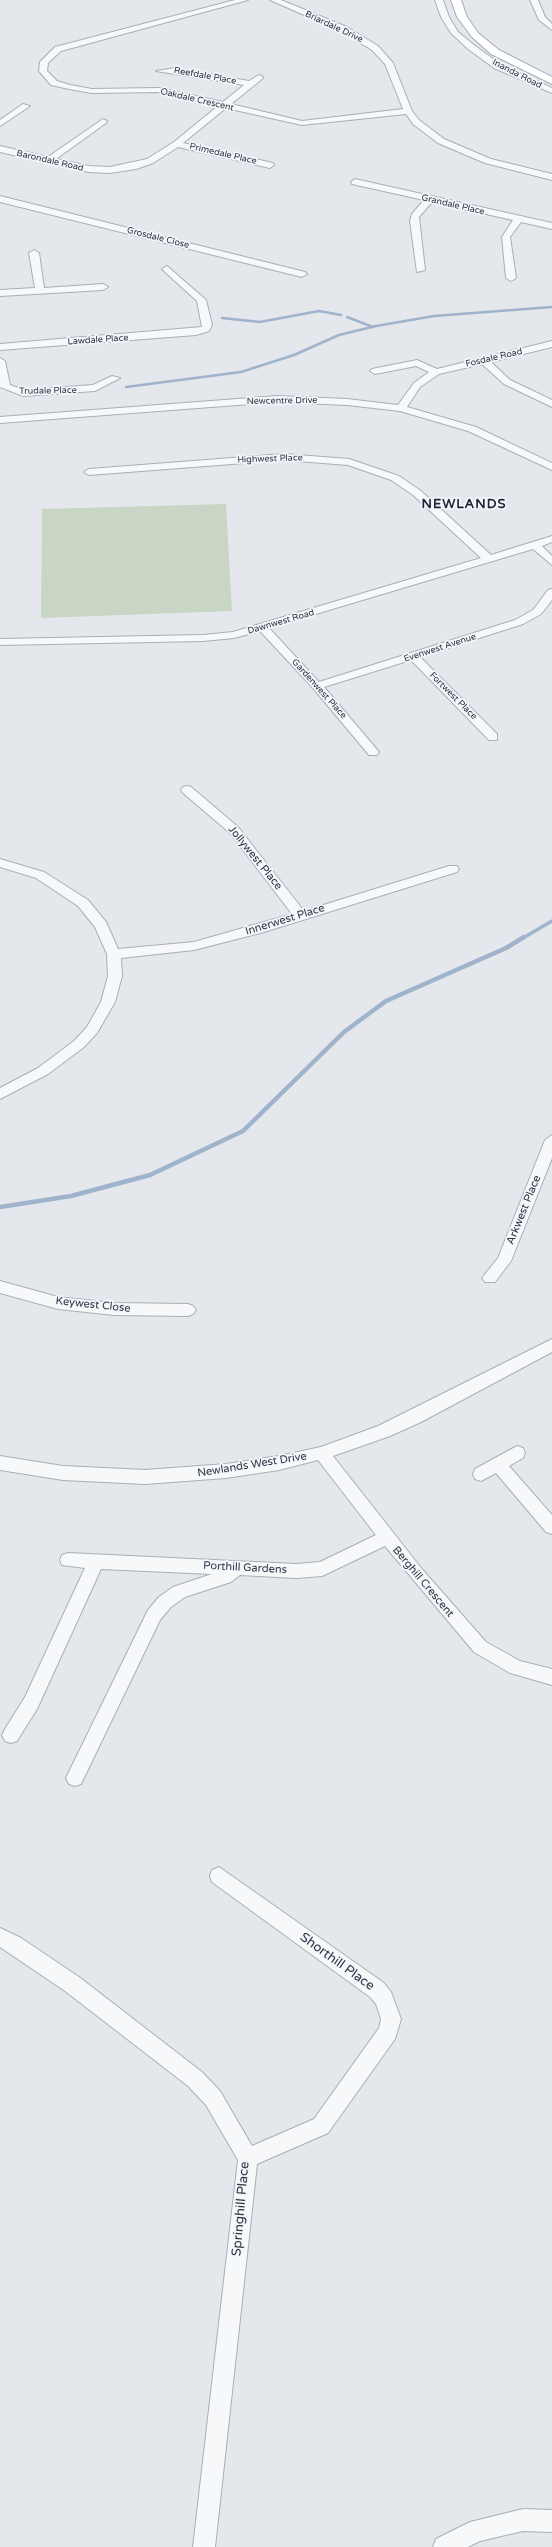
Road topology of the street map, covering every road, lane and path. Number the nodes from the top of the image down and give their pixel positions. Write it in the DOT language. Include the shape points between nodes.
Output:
graph roads {
  1 [pos="244,0"];
  2 [pos="274,0"];
  3 [pos="439,0"];
  4 [pos="456,0"];
  5 [pos="534,0"];
  6 [pos="552,28"];
  7 [pos="160,72"];
  8 [pos="259,77"];
  9 [pos="552,81"];
  10 [pos="250,84"];
  11 [pos="552,91"];
  12 [pos="26,106"];
  13 [pos="226,106"];
  14 [pos="408,111"];
  15 [pos="103,121"];
  16 [pos="0,124"];
  17 [pos="177,144"];
  18 [pos="0,149"];
  19 [pos="48,161"];
  20 [pos="270,165"];
  21 [pos="552,177"];
  22 [pos="355,182"];
  23 [pos="0,199"];
  24 [pos="429,200"];
  25 [pos="13,203"];
  26 [pos="2,209"];
  27 [pos="518,219"];
  28 [pos="552,226"];
  29 [pos="34,253"];
  30 [pos="167,269"];
  31 [pos="420,270"];
  32 [pos="302,274"];
  33 [pos="511,278"];
  34 [pos="103,287"];
  35 [pos="40,290"];
  36 [pos="0,293"];
  37 [pos="552,344"];
  38 [pos="0,347"];
  39 [pos="0,361"];
  40 [pos="484,361"];
  41 [pos="375,371"];
  42 [pos="436,372"];
  43 [pos="115,378"];
  44 [pos="552,404"];
  45 [pos="401,408"];
  46 [pos="0,420"];
  47 [pos="552,467"];
  48 [pos="89,472"];
  49 [pos="552,538"];
  50 [pos="535,545"];
  51 [pos="490,560"];
  52 [pos="552,562"];
  53 [pos="552,592"];
  54 [pos="263,628"];
  55 [pos="0,642"];
  56 [pos="413,656"];
  57 [pos="317,686"];
  58 [pos="493,737"];
  59 [pos="372,752"];
  60 [pos="187,790"];
  61 [pos="0,863"];
  62 [pos="453,869"];
  63 [pos="300,915"];
  64 [pos="114,954"];
  65 [pos="0,1094"];
  66 [pos="552,1140"];
  67 [pos="490,1278"];
  68 [pos="0,1288"];
  69 [pos="188,1310"];
  70 [pos="552,1345"];
  71 [pos="322,1453"];
  72 [pos="517,1453"];
  73 [pos="0,1463"];
  74 [pos="498,1464"];
  75 [pos="481,1474"];
  76 [pos="552,1527"];
  77 [pos="386,1538"];
  78 [pos="68,1560"];
  79 [pos="96,1562"];
  80 [pos="239,1567"];
  81 [pos="552,1677"];
  82 [pos="11,1735"];
  83 [pos="75,1778"];
  84 [pos="218,1876"];
  85 [pos="0,1937"];
  86 [pos="248,2158"];
  87 [pos="552,2521"];
  88 [pos="204,2547"];
  89 [pos="444,2547"];
  1 -- 13 [label="street, Oakdale Crescent" via="58,49 44,62 43,72 47,77 69,87 92,91 159,90"];
  2 -- 14 [label="street, Briardale Drive" via="344,29 375,48 389,63"];
  3 -- 11 [label="street, Inanda Road" via="445,17 455,33 470,48 497,66"];
  4 -- 9 [label="main road, Inanda Road" via="462,17 480,39 516,64"];
  5 -- 6 [label="street" via="542,18"];
  7 -- 10 [label="street, Reefdale Place" via="176,70"];
  8 -- 10 [label="street, Reefdale Place"];
  10 -- 13 [label="street, Reefdale Place"];
  12 -- 16 [label="street"];
  13 -- 14 [label="street, Oakdale Crescent" via="302,123"];
  13 -- 17 [label="street, Barondale Road"];
  14 -- 21 [label="street, Briardale Drive" via="426,131 460,151 488,161"];
  15 -- 19 [label="street"];
  17 -- 19 [label="street, Barondale Road" via="150,161 123,168 89,169"];
  17 -- 20 [label="street, Primedale Place"];
  18 -- 19 [label="street, Barondale Road"];
  22 -- 24 [label="street, Grandale Place"];
  23 -- 25 [label="street, Grosdale Close"];
  24 -- 27 [label="street, Grandale Place"];
  24 -- 31 [label="street" via="415,216 414,221"];
  25 -- 26 [label="street"];
  25 -- 32 [label="street, Grosdale Close"];
  27 -- 28 [label="street, Grandale Place"];
  27 -- 33 [label="street" via="506,237"];
  29 -- 35 [label="street"];
  30 -- 38 [label="street, Lawdale Place" via="203,303 206,329 196,332"];
  34 -- 35 [label="street"];
  35 -- 36 [label="street"];
  37 -- 40 [label="street, Fosdale Road"];
  39 -- 43 [label="street, Trudale Place" via="5,386 23,393 95,388"];
  40 -- 42 [label="street, Fosdale Road"];
  40 -- 44 [label="street" via="507,382"];
  41 -- 42 [label="street" via="417,363"];
  42 -- 45 [label="street, Fosdale Road" via="418,385"];
  45 -- 46 [label="street, Newcentre Drive" via="277,399"];
  45 -- 47 [label="street, Newcentre Drive" via="472,429"];
  48 -- 51 [label="street, Highwest Place" via="284,457 349,462 395,478 417,493"];
  49 -- 50 [label="street, Dawnwest Road"];
  50 -- 51 [label="street, Dawnwest Road"];
  50 -- 52 [label="street"];
  51 -- 54 [label="street, Dawnwest Road"];
  53 -- 56 [label="street, Evenwest Avenue" via="537,612 519,622"];
  54 -- 55 [label="street, Dawnwest Road" via="203,638"];
  54 -- 57 [label="street, Gardenwest Place"];
  56 -- 57 [label="street, Evenwest Avenue"];
  56 -- 58 [label="street, Fortwest Place"];
  57 -- 59 [label="street, Gardenwest Place"];
  60 -- 63 [label="street, Jollywest Place" via="234,830"];
  61 -- 64 [label="street" via="40,875 83,903 101,926"];
  62 -- 63 [label="street, Innerwest Place"];
  63 -- 64 [label="street, Innerwest Place" via="260,929 194,946"];
  64 -- 65 [label="street" via="114,976 108,1002 92,1030 62,1059"];
  66 -- 67 [label="street, Arkwest Place" via="504,1261"];
  68 -- 69 [label="street, Keywest Close" via="58,1303 114,1309"];
  70 -- 71 [label="street, Newlands West Drive" via="415,1417"];
  71 -- 73 [label="street, Newlands West Drive" via="226,1471 145,1477 63,1473"];
  71 -- 77 [label="street, Berghill Crescent"];
  72 -- 74 [label="street"];
  74 -- 75 [label="street"];
  74 -- 76 [label="street"];
  77 -- 80 [label="street, Porthill Gardens" via="322,1569 296,1571"];
  77 -- 81 [label="street, Berghill Crescent" via="480,1647 516,1668"];
  78 -- 79 [label="street, Porthill Gardens"];
  79 -- 80 [label="street, Porthill Gardens"];
  79 -- 82 [label="street" via="31,1703"];
  80 -- 83 [label="street" via="225,1577 179,1592 165,1602 154,1615"];
  84 -- 86 [label="street, Shorthill Place" via="378,1990 391,2019 388,2032 321,2126"];
  85 -- 86 [label="street, Springhill Place" via="72,1984 195,2079 213,2098"];
  86 -- 88 [label="street, Springhill Place"];
  87 -- 89 [label="street" via="523,2520 478,2530"];
}
